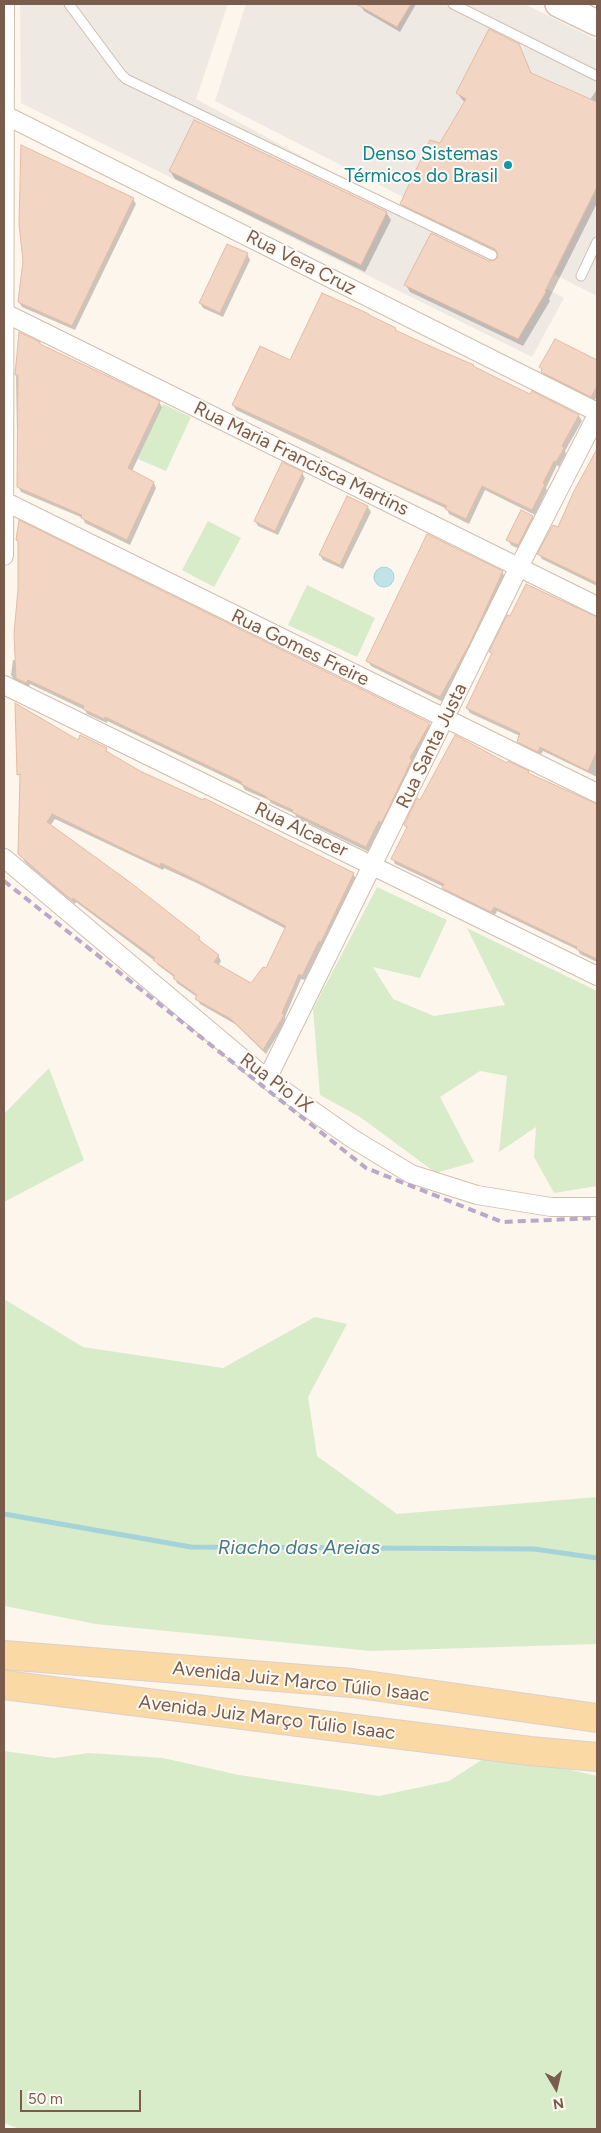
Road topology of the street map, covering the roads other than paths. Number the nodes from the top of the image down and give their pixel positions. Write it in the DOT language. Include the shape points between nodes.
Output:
graph roads {
  1 [pos="5,4"];
  2 [pos="69,4"];
  3 [pos="452,4"];
  4 [pos="558,4"];
  5 [pos="597,23"];
  6 [pos="597,76"];
  7 [pos="5,115"];
  8 [pos="597,242"];
  9 [pos="492,255"];
  10 [pos="581,276"];
  11 [pos="5,313"];
  12 [pos="597,413"];
  13 [pos="4,501"];
  14 [pos="4,556"];
  15 [pos="519,567"];
  16 [pos="597,606"];
  17 [pos="4,685"];
  18 [pos="445,720"];
  19 [pos="597,793"];
  20 [pos="4,858"];
  21 [pos="373,865"];
  22 [pos="597,976"];
  23 [pos="267,1079"];
  24 [pos="597,1207"];
  25 [pos="4,1655"];
  26 [pos="4,1686"];
  27 [pos="597,1718"];
  28 [pos="597,1757"];
  1 -- 7 [label="street"];
  2 -- 9 [label="lane" via="126,79"];
  3 -- 6 [label="lane"];
  4 -- 5 [label="main road"];
  7 -- 11 [label="street"];
  7 -- 12 [label="street, Rua Vera Cruz"];
  8 -- 10 [label="lane"];
  11 -- 13 [label="street"];
  11 -- 15 [label="street, Rua Maria Francisca Martins"];
  12 -- 15 [label="street, Rua Santa Justa"];
  13 -- 14 [label="street"];
  13 -- 18 [label="street, Rua Gomes Freire"];
  15 -- 16 [label="street, Rua Maria Francisca Martins"];
  15 -- 18 [label="street, Rua Santa Justa"];
  17 -- 21 [label="street, Rua Alcacer"];
  18 -- 19 [label="street, Rua Gomes Freire"];
  18 -- 21 [label="street, Rua Santa Justa"];
  20 -- 23 [label="street, Rua Pio IX"];
  21 -- 22 [label="street, Rua Alcacer"];
  21 -- 23 [label="street, Rua Santa Justa"];
  23 -- 24 [label="street, Rua Pio IX" via="353,1139 411,1174 477,1195 550,1207"];
  25 -- 27 [label="main road, Avenida Juiz Marco Túlio Isaac" via="352,1683"];
  26 -- 28 [label="main road, Avenida Juiz Março Túlio Isaac"];
}
